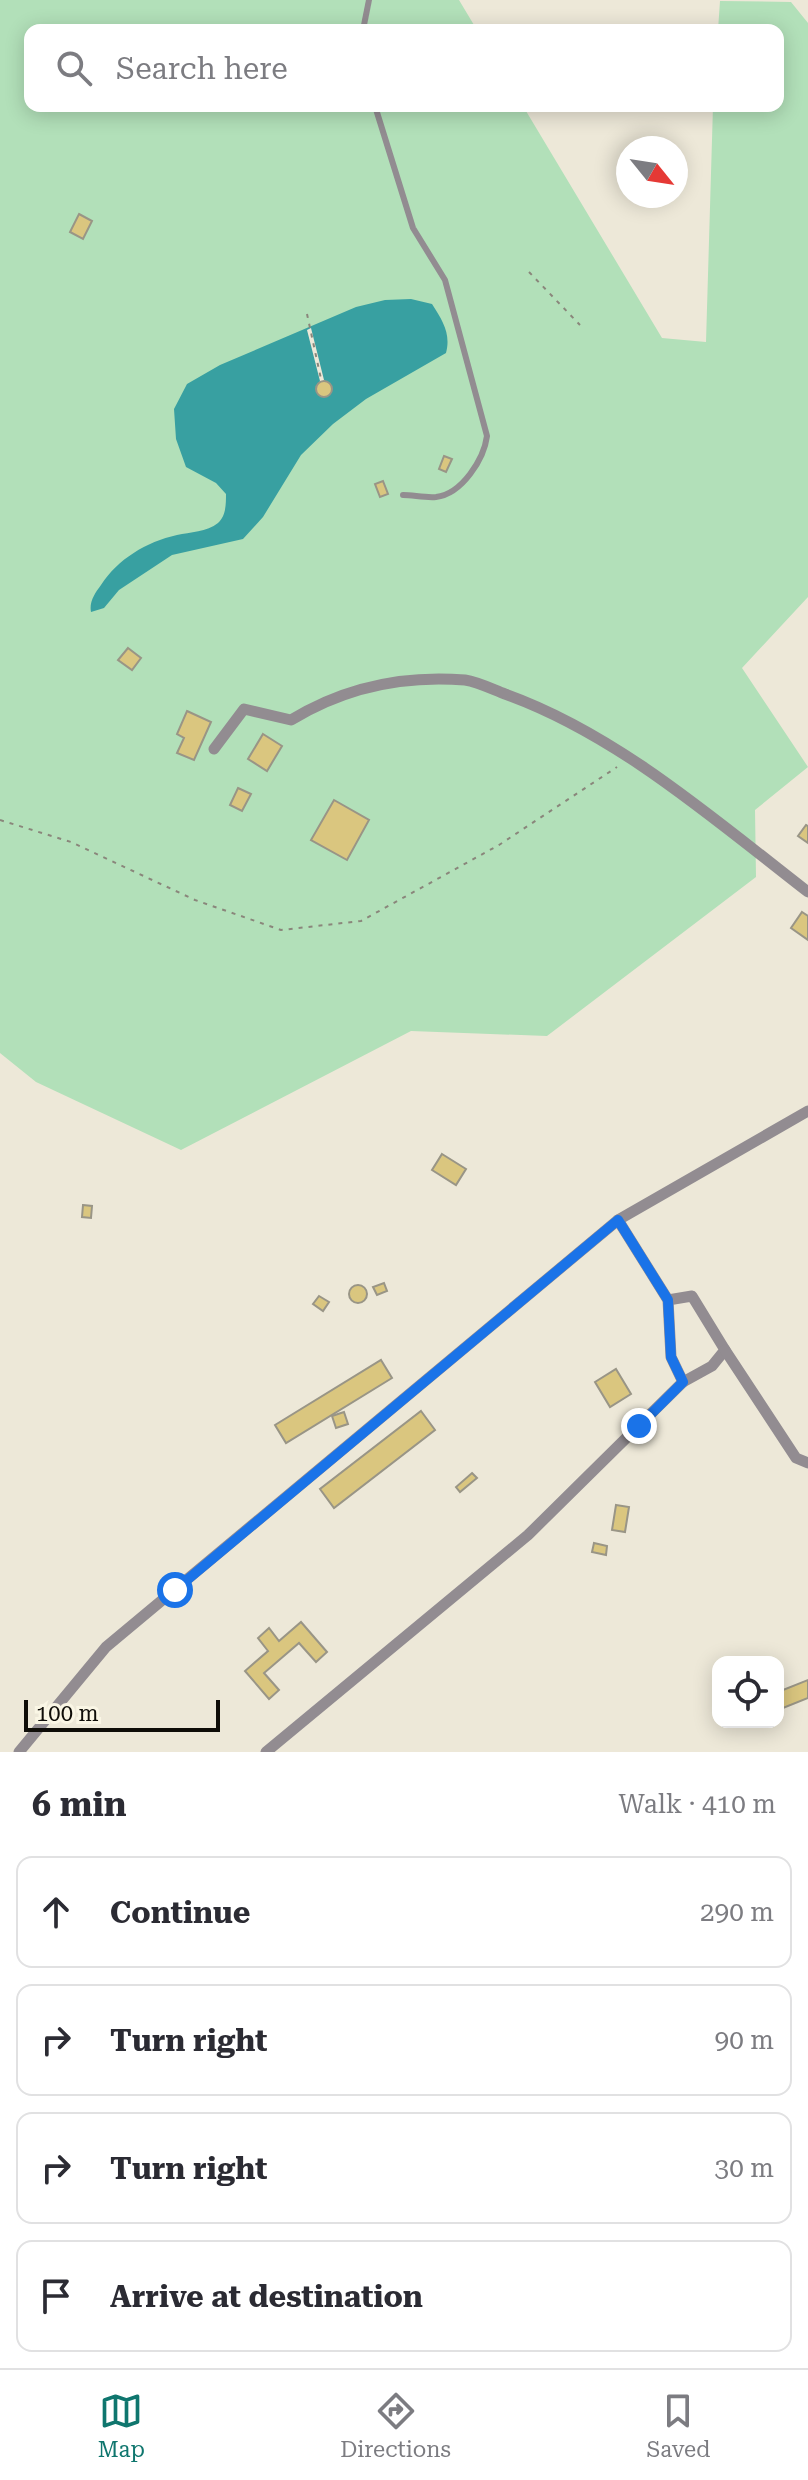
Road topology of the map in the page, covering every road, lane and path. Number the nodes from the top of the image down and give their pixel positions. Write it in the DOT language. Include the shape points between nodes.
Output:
graph roads {
  1 [pos="369,0"];
  2 [pos="364,24"];
  3 [pos="377,112"];
  4 [pos="529,272"];
  5 [pos="307,314"];
  6 [pos="580,325"];
  7 [pos="321,379"];
  8 [pos="403,495"];
  9 [pos="214,749"];
  10 [pos="634,763"];
  11 [pos="0,820"];
  12 [pos="808,892"];
  13 [pos="808,1111"];
  14 [pos="618,1220"];
  15 [pos="668,1300"];
  16 [pos="725,1350"];
  17 [pos="683,1382"];
  18 [pos="808,1463"];
  19 [pos="19,1752"];
  20 [pos="266,1752"];
  1 -- 2 [label="lane"];
  3 -- 8 [label="lane" via="413,228 445,280 487,436 479,461 454,489 438,497"];
  4 -- 6 [label="path"];
  5 -- 7 [label="path"];
  9 -- 10 [label="street" via="244,709 291,720 325,699 383,682 467,680 542,707"];
  10 -- 11 [label="path" via="611,768 499,845 361,921 281,930 195,900 71,842"];
  10 -- 12 [label="street"];
  13 -- 14 [label="street"];
  14 -- 15 [label="street"];
  14 -- 19 [label="street" via="106,1647"];
  15 -- 16 [label="street" via="692,1296"];
  15 -- 17 [label="street" via="671,1357"];
  16 -- 17 [label="street" via="712,1366"];
  16 -- 18 [label="street" via="796,1458"];
  17 -- 20 [label="street" via="528,1535"];
}
